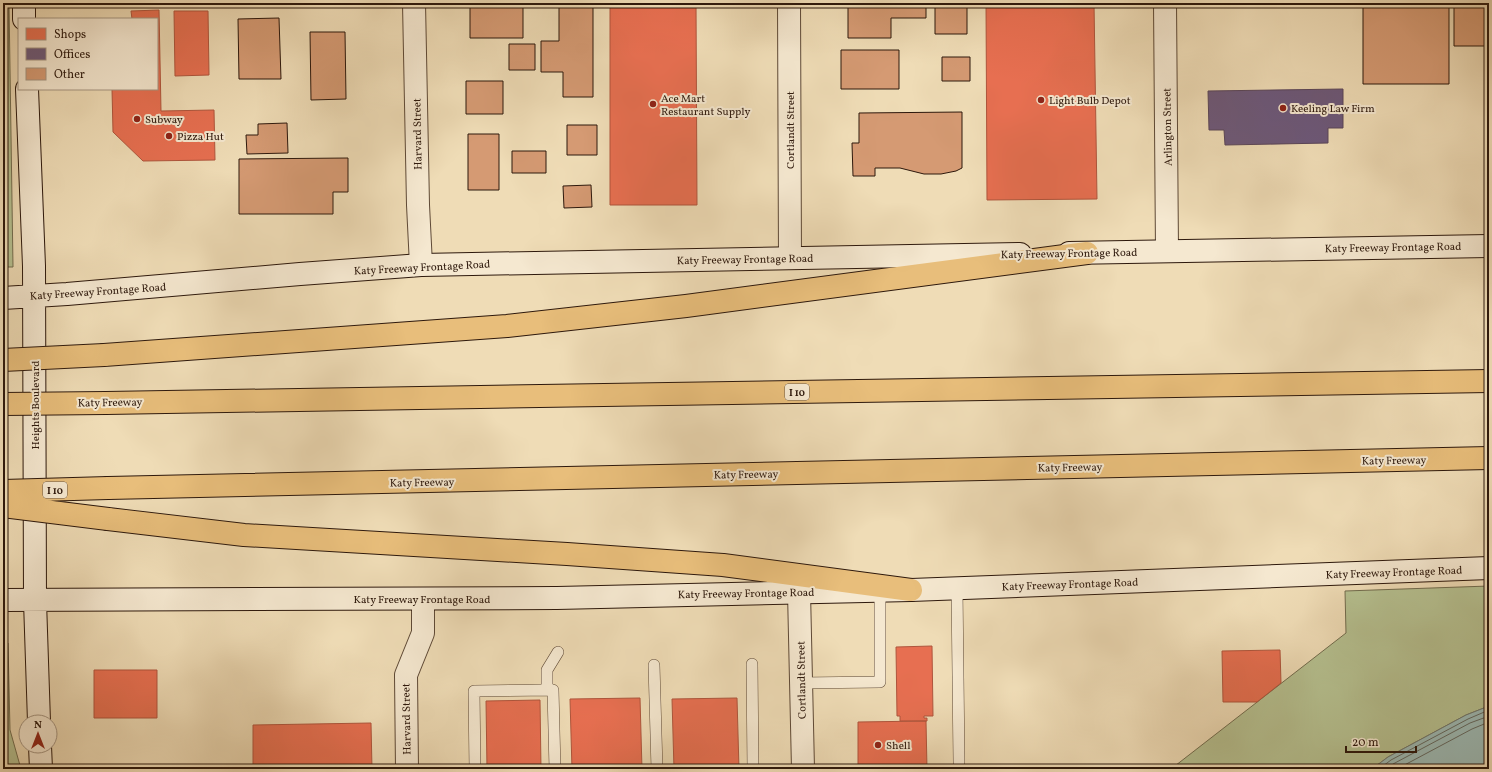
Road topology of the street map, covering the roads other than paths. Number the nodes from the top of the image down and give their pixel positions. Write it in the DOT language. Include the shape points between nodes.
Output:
graph roads {
  1 [pos="24,3"];
  2 [pos="414,3"];
  3 [pos="789,3"];
  4 [pos="1165,3"];
  5 [pos="24,18"];
  6 [pos="27,90"];
  7 [pos="1489,246"];
  8 [pos="1167,251"];
  9 [pos="1087,253"];
  10 [pos="790,258"];
  11 [pos="421,265"];
  12 [pos="34,296"];
  13 [pos="3,298"];
  14 [pos="3,360"];
  15 [pos="1489,381"];
  16 [pos="3,404"];
  17 [pos="1489,458"];
  18 [pos="3,491"];
  19 [pos="3,506"];
  20 [pos="1489,568"];
  21 [pos="957,588"];
  22 [pos="880,590"];
  23 [pos="911,590"];
  24 [pos="799,592"];
  25 [pos="423,599"];
  26 [pos="3,600"];
  27 [pos="35,601"];
  28 [pos="558,652"];
  29 [pos="752,664"];
  30 [pos="654,665"];
  31 [pos="801,682"];
  32 [pos="547,690"];
  33 [pos="39,714"];
  34 [pos="40,754"];
  35 [pos="959,762"];
  36 [pos="41,769"];
  37 [pos="407,769"];
  38 [pos="475,769"];
  39 [pos="555,769"];
  40 [pos="657,769"];
  41 [pos="753,769"];
  42 [pos="803,769"];
  1 -- 5 [label="main road"];
  2 -- 11 [label="main road, Harvard Street"];
  3 -- 10 [label="main road, Cortlandt Street"];
  4 -- 8 [label="main road, Arlington Street"];
  6 -- 12 [label="main road, Heights Boulevard"];
  7 -- 8 [label="main road, Katy Freeway Frontage Road"];
  8 -- 9 [label="main road, Katy Freeway Frontage Road"];
  9 -- 10 [label="main road, Katy Freeway Frontage Road"];
  9 -- 14 [label="highway, bridge" via="686,306 507,326"];
  10 -- 11 [label="main road, Katy Freeway Frontage Road"];
  11 -- 12 [label="main road, Katy Freeway Frontage Road"];
  12 -- 13 [label="main road, Katy Freeway Frontage Road"];
  12 -- 27 [label="main road, Heights Boulevard"];
  15 -- 16 [label="highway, Katy Freeway / I 10, bridge"];
  17 -- 18 [label="highway, Katy Freeway / I 10, bridge"];
  19 -- 23 [label="highway, bridge" via="244,535 723,565"];
  20 -- 21 [label="main road, Katy Freeway Frontage Road"];
  21 -- 23 [label="main road, Katy Freeway Frontage Road"];
  21 -- 35 [label="lane"];
  22 -- 23 [label="main road, Katy Freeway Frontage Road"];
  22 -- 24 [label="main road, Katy Freeway Frontage Road"];
  22 -- 31 [label="lane" via="880,682"];
  24 -- 25 [label="main road, Katy Freeway Frontage Road"];
  24 -- 31 [label="main road, Cortlandt Street"];
  25 -- 27 [label="main road, Katy Freeway Frontage Road"];
  25 -- 37 [label="main road, Harvard Street" via="423,632 406,675"];
  26 -- 27 [label="main road, Katy Freeway Frontage Road"];
  27 -- 33 [label="main road, Heights Boulevard"];
  28 -- 32 [label="lane" via="547,670"];
  29 -- 41 [label="lane"];
  30 -- 40 [label="lane"];
  31 -- 42 [label="main road, Cortlandt Street"];
  32 -- 38 [label="lane" via="474,691"];
  32 -- 39 [label="lane" via="553,690"];
  34 -- 36 [label="main road"];
}
